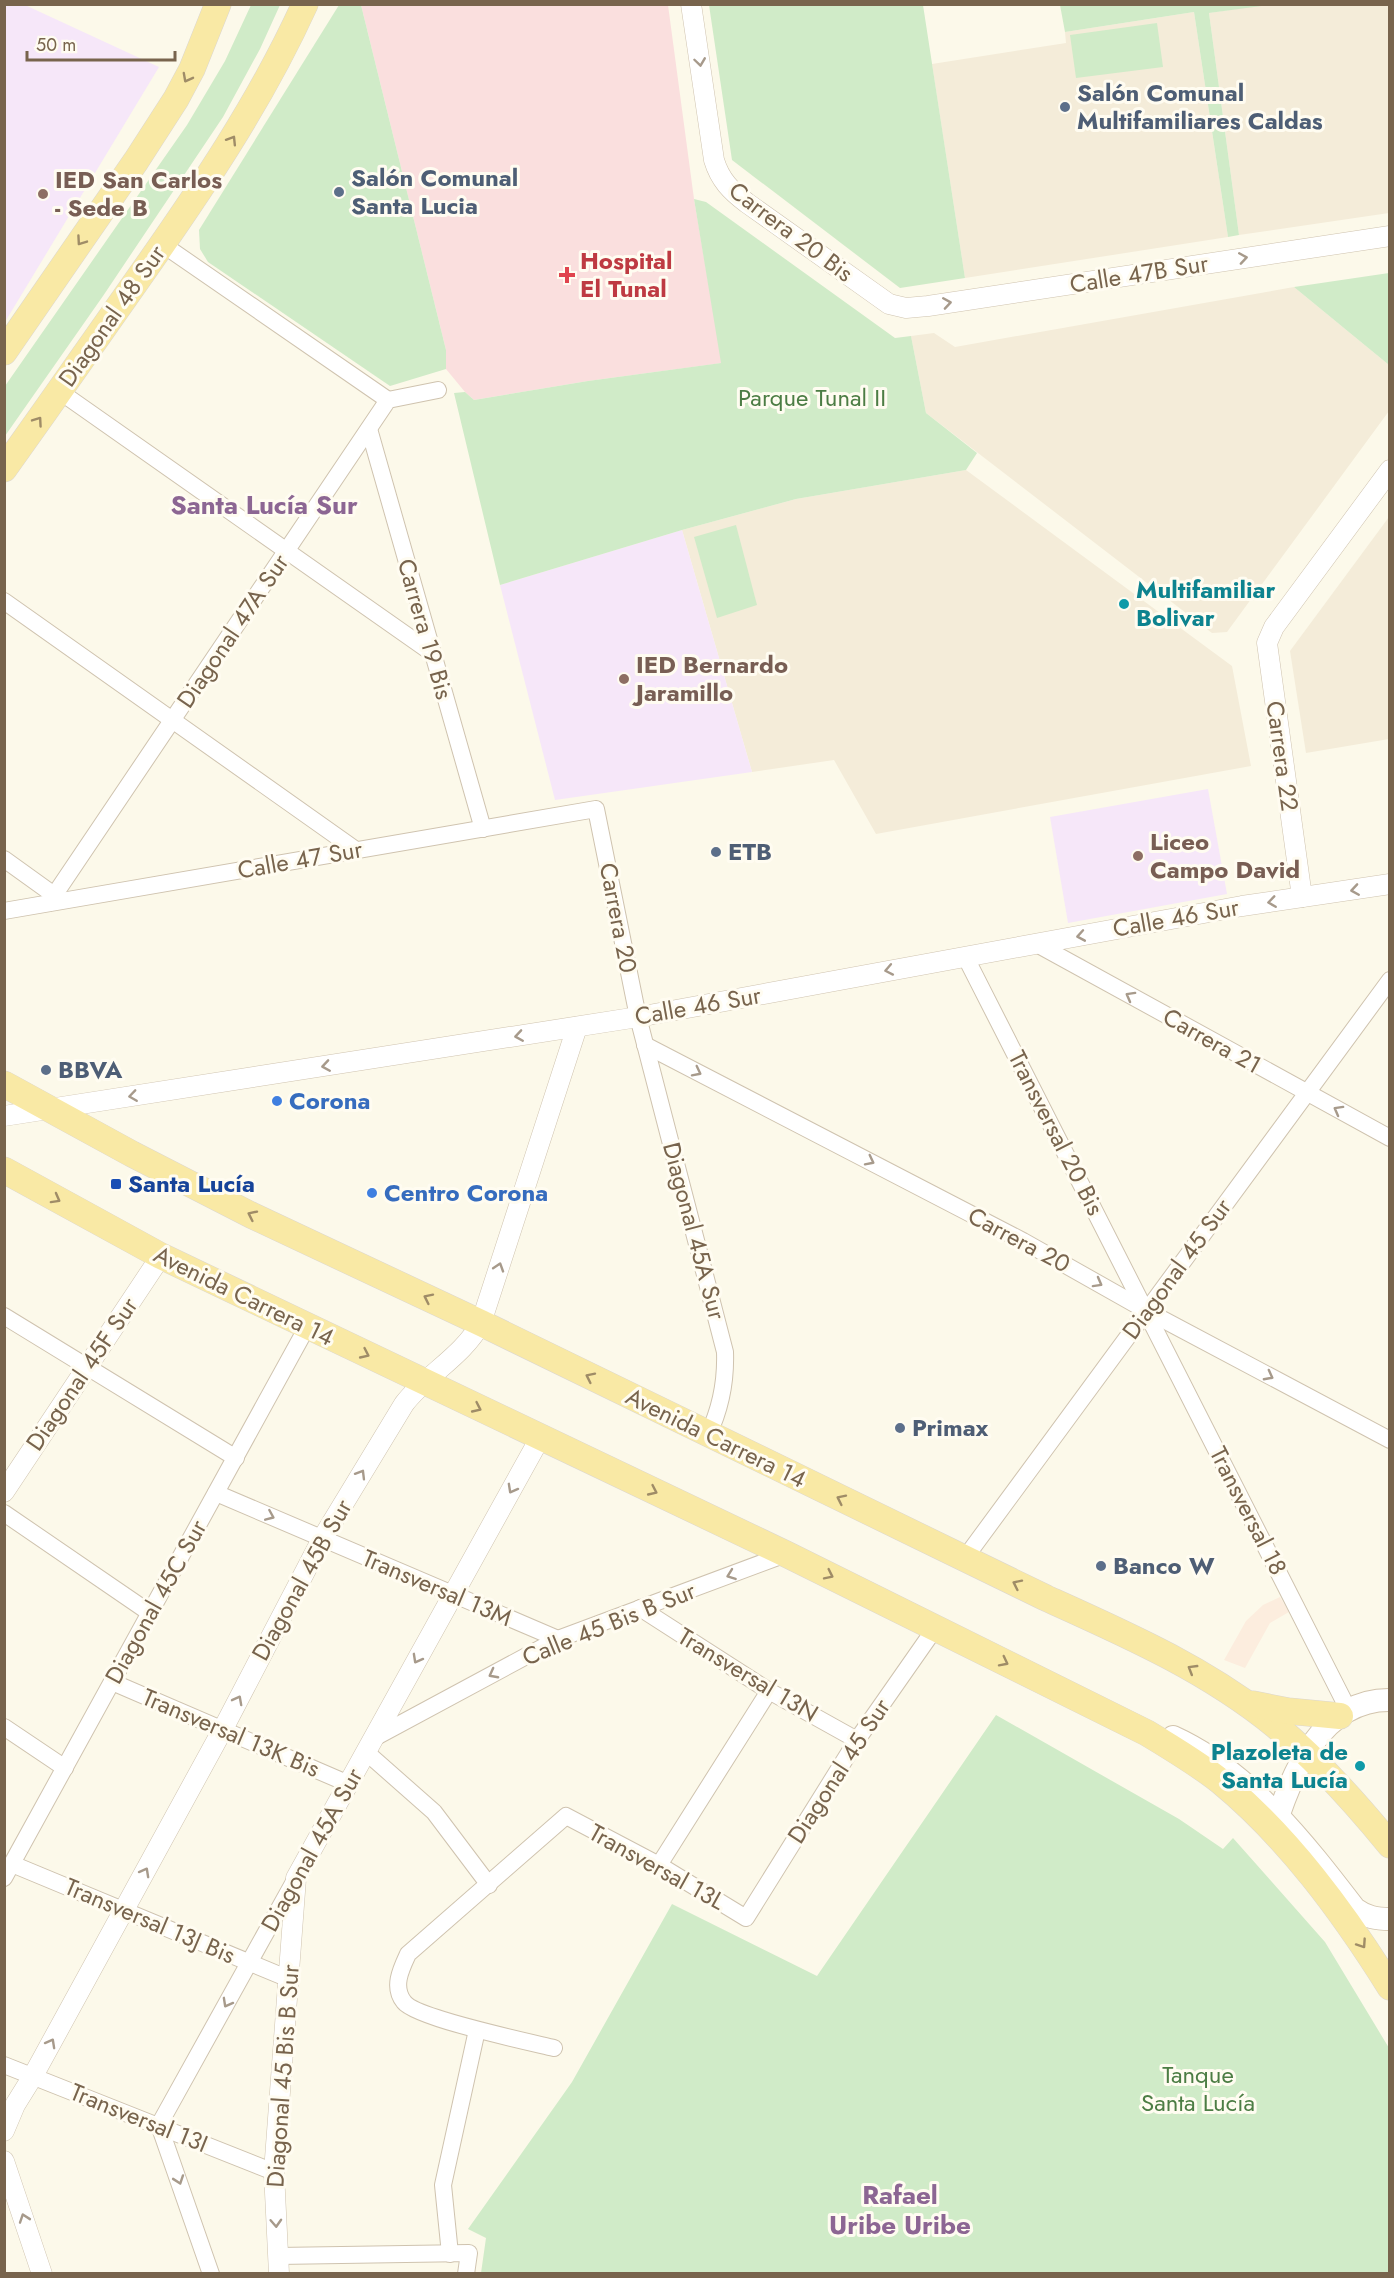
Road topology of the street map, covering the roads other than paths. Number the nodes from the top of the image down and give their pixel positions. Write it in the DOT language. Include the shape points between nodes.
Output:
graph roads {
  1 [pos="218,4"];
  2 [pos="305,4"];
  3 [pos="691,4"];
  4 [pos="1389,236"];
  5 [pos="162,244"];
  6 [pos="889,304"];
  7 [pos="4,352"];
  8 [pos="438,390"];
  9 [pos="59,391"];
  10 [pos="388,400"];
  11 [pos="369,429"];
  12 [pos="4,469"];
  13 [pos="1389,471"];
  14 [pos="286,551"];
  15 [pos="4,601"];
  16 [pos="432,653"];
  17 [pos="173,719"];
  18 [pos="596,809"];
  19 [pos="483,829"];
  20 [pos="356,850"];
  21 [pos="4,859"];
  22 [pos="1389,884"];
  23 [pos="1302,897"];
  24 [pos="51,899"];
  25 [pos="4,911"];
  26 [pos="1035,944"];
  27 [pos="966,956"];
  28 [pos="1389,980"];
  29 [pos="639,1022"];
  30 [pos="577,1027"];
  31 [pos="645,1045"];
  32 [pos="4,1084"];
  33 [pos="1307,1093"];
  34 [pos="49,1108"];
  35 [pos="4,1116"];
  36 [pos="1389,1138"];
  37 [pos="4,1170"];
  38 [pos="161,1256"];
  39 [pos="1147,1311"];
  40 [pos="4,1316"];
  41 [pos="481,1323"];
  42 [pos="307,1327"];
  43 [pos="86,1366"];
  44 [pos="424,1382"];
  45 [pos="708,1435"];
  46 [pos="540,1438"];
  47 [pos="1389,1440"];
  48 [pos="236,1458"];
  49 [pos="4,1492"];
  50 [pos="216,1493"];
  51 [pos="4,1513"];
  52 [pos="322,1539"];
  53 [pos="786,1554"];
  54 [pos="965,1558"];
  55 [pos="453,1595"];
  56 [pos="639,1608"];
  57 [pos="150,1613"];
  58 [pos="936,1627"];
  59 [pos="558,1639"];
  60 [pos="112,1682"];
  61 [pos="769,1692"];
  62 [pos="1389,1700"];
  63 [pos="1241,1701"];
  64 [pos="1345,1714"];
  65 [pos="4,1727"];
  66 [pos="223,1729"];
  67 [pos="857,1740"];
  68 [pos="370,1745"];
  69 [pos="1306,1753"];
  70 [pos="65,1768"];
  71 [pos="349,1784"];
  72 [pos="1276,1825"];
  73 [pos="1389,1845"];
  74 [pos="659,1865"];
  75 [pos="8,1870"];
  76 [pos="296,1878"];
  77 [pos="489,1885"];
  78 [pos="124,1910"];
  79 [pos="747,1918"];
  80 [pos="1389,1919"];
  81 [pos="249,1963"];
  82 [pos="289,1979"];
  83 [pos="1389,1987"];
  84 [pos="477,2030"];
  85 [pos="554,2048"];
  86 [pos="4,2065"];
  87 [pos="33,2076"];
  88 [pos="10,2107"];
  89 [pos="159,2125"];
  90 [pos="4,2132"];
  91 [pos="4,2161"];
  92 [pos="274,2172"];
  93 [pos="450,2254"];
  94 [pos="278,2265"];
  95 [pos="42,2274"];
  96 [pos="211,2274"];
  97 [pos="466,2274"];
  1 -- 7 [label="main road, one-way" via="176,99"];
  5 -- 2 [label="main road, Diagonal 48 Sur, one-way" via="259,96"];
  3 -- 6 [label="street, Carrera 20 Bis, one-way" via="714,160 722,180 732,192"];
  6 -- 4 [label="street, Calle 47B Sur, one-way" via="906,308 928,306"];
  5 -- 9 [label="main road, Diagonal 48 Sur"];
  5 -- 10 [label="street"];
  8 -- 10 [label="street"];
  12 -- 9 [label="main road, Diagonal 48 Sur, one-way"];
  9 -- 14 [label="street"];
  10 -- 11 [label="street, Diagonal 47A Sur"];
  11 -- 14 [label="street, Diagonal 47A Sur"];
  11 -- 16 [label="street, Carrera 19 Bis"];
  13 -- 23 [label="street, Carrera 22" via="1268,637"];
  14 -- 16 [label="street"];
  14 -- 17 [label="street, Diagonal 47A Sur"];
  15 -- 17 [label="street"];
  16 -- 19 [label="street, Carrera 19 Bis"];
  17 -- 20 [label="street"];
  17 -- 24 [label="street, Diagonal 47A Sur"];
  18 -- 19 [label="street, Calle 47 Sur"];
  18 -- 29 [label="street, Carrera 20"];
  19 -- 20 [label="street, Calle 47 Sur"];
  20 -- 24 [label="street, Calle 47 Sur"];
  21 -- 24 [label="street"];
  22 -- 23 [label="street, Calle 46 Sur, one-way"];
  23 -- 26 [label="street, Calle 46 Sur, one-way"];
  24 -- 25 [label="street, Calle 47 Sur"];
  26 -- 27 [label="street, Calle 46 Sur"];
  33 -- 26 [label="street, Carrera 21, one-way"];
  27 -- 29 [label="street, Calle 46 Sur, one-way"];
  27 -- 39 [label="street, Transversal 20 Bis"];
  28 -- 33 [label="street, Diagonal 45 Sur"];
  29 -- 30 [label="street, Calle 46 Sur"];
  29 -- 31 [label="street, Diagonal 45A Sur"];
  30 -- 34 [label="street, Calle 46 Sur, one-way"];
  41 -- 30 [label="street, Diagonal 45B Sur, one-way"];
  31 -- 39 [label="street, Carrera 20, one-way" via="1023,1241"];
  31 -- 45 [label="street, Diagonal 45A Sur" via="725,1352 726,1378 717,1417"];
  32 -- 34 [label="main road, Avenida Carrera 14"];
  36 -- 33 [label="street, Carrera 21, one-way"];
  33 -- 39 [label="street, Diagonal 45 Sur"];
  34 -- 35 [label="street, Calle 46 Sur"];
  41 -- 34 [label="main road, Avenida Carrera 14, one-way" via="251,1215"];
  37 -- 38 [label="main road, Avenida Carrera 14, one-way"];
  38 -- 42 [label="main road, Avenida Carrera 14"];
  38 -- 43 [label="street, Diagonal 45F Sur"];
  39 -- 47 [label="street, Carrera 20, one-way"];
  39 -- 54 [label="street, Diagonal 45 Sur"];
  39 -- 64 [label="street, Transversal 18"];
  40 -- 43 [label="street"];
  41 -- 44 [label="street, Diagonal 45B Sur" via="470,1339"];
  45 -- 41 [label="main road, Avenida Carrera 14, one-way"];
  42 -- 44 [label="main road, Avenida Carrera 14, one-way"];
  42 -- 48 [label="street, Diagonal 45C Sur"];
  43 -- 48 [label="street"];
  43 -- 49 [label="street, Diagonal 45F Sur"];
  44 -- 46 [label="main road, Avenida Carrera 14, one-way"];
  52 -- 44 [label="street, Diagonal 45B Sur, one-way" via="396,1415"];
  54 -- 45 [label="main road, Avenida Carrera 14, one-way"];
  46 -- 53 [label="main road, Avenida Carrera 14, one-way"];
  46 -- 55 [label="street, Diagonal 45A Sur, one-way"];
  48 -- 50 [label="street, Diagonal 45C Sur"];
  50 -- 52 [label="street, Transversal 13M, one-way"];
  50 -- 57 [label="street, Diagonal 45C Sur"];
  51 -- 57 [label="street"];
  52 -- 55 [label="street, Transversal 13M"];
  66 -- 52 [label="street, Diagonal 45B Sur, one-way"];
  53 -- 56 [label="street, Calle 45 Bis B Sur, one-way"];
  53 -- 58 [label="main road, Avenida Carrera 14, one-way"];
  63 -- 54 [label="main road, Avenida Carrera 14, one-way" via="1157,1650"];
  55 -- 59 [label="street, Transversal 13M"];
  55 -- 68 [label="street, Diagonal 45A Sur, one-way"];
  56 -- 59 [label="street, Calle 45 Bis B Sur"];
  56 -- 61 [label="street, Transversal 13N"];
  57 -- 60 [label="street, Diagonal 45C Sur"];
  58 -- 67 [label="street, Diagonal 45 Sur"];
  58 -- 72 [label="main road, Avenida Carrera 14, one-way" via="1147,1732 1194,1762"];
  59 -- 68 [label="street, Calle 45 Bis B Sur, one-way"];
  60 -- 66 [label="street, Transversal 13K Bis"];
  60 -- 70 [label="street, Diagonal 45C Sur"];
  61 -- 67 [label="street, Transversal 13N"];
  61 -- 74 [label="street"];
  62 -- 64 [label="main road" via="1366,1704"];
  63 -- 64 [label="main road" via="1265,1708"];
  63 -- 69 [label="main road, Avenida Carrera 14"];
  64 -- 69 [label="main road" via="1317,1736"];
  65 -- 70 [label="street"];
  66 -- 71 [label="street, Transversal 13K Bis"];
  78 -- 66 [label="street, Diagonal 45B Sur, one-way"];
  67 -- 79 [label="street, Diagonal 45 Sur"];
  68 -- 71 [label="street, Diagonal 45A Sur"];
  68 -- 77 [label="street" via="434,1812"];
  69 -- 72 [label="main road"];
  69 -- 73 [label="main road, Avenida Carrera 14"];
  70 -- 75 [label="street, Diagonal 45C Sur"];
  71 -- 76 [label="street, Diagonal 45A Sur"];
  72 -- 80 [label="main road, Avenida Carrera 14" via="1315,1857 1356,1909 1372,1918"];
  72 -- 83 [label="main road, Avenida Carrera 14, one-way"];
  74 -- 77 [label="street, Transversal 13L" via="566,1816"];
  74 -- 79 [label="street, Transversal 13L"];
  75 -- 78 [label="street, Transversal 13J Bis"];
  76 -- 81 [label="street, Diagonal 45A Sur"];
  76 -- 82 [label="street, Diagonal 45 Bis B Sur"];
  77 -- 84 [label="street" via="408,1954 398,1990 405,2004 419,2012"];
  78 -- 81 [label="street, Transversal 13J Bis"];
  87 -- 78 [label="street, Diagonal 45B Sur, one-way"];
  81 -- 82 [label="street, Transversal 13J Bis"];
  81 -- 89 [label="street, Diagonal 45A Sur, one-way"];
  82 -- 92 [label="street, Diagonal 45 Bis B Sur"];
  84 -- 85 [label="street"];
  84 -- 93 [label="street" via="443,2185"];
  86 -- 87 [label="street, Transversal 13I"];
  87 -- 88 [label="street, Diagonal 45B Sur"];
  87 -- 89 [label="street, Transversal 13I"];
  88 -- 90 [label="street, Diagonal 45B Sur"];
  89 -- 92 [label="street, Transversal 13I"];
  89 -- 96 [label="street, one-way"];
  95 -- 91 [label="street, one-way"];
  92 -- 94 [label="street, Diagonal 45 Bis B Sur, one-way"];
  93 -- 94 [label="street"];
  93 -- 97 [label="street" via="469,2253"];
}
